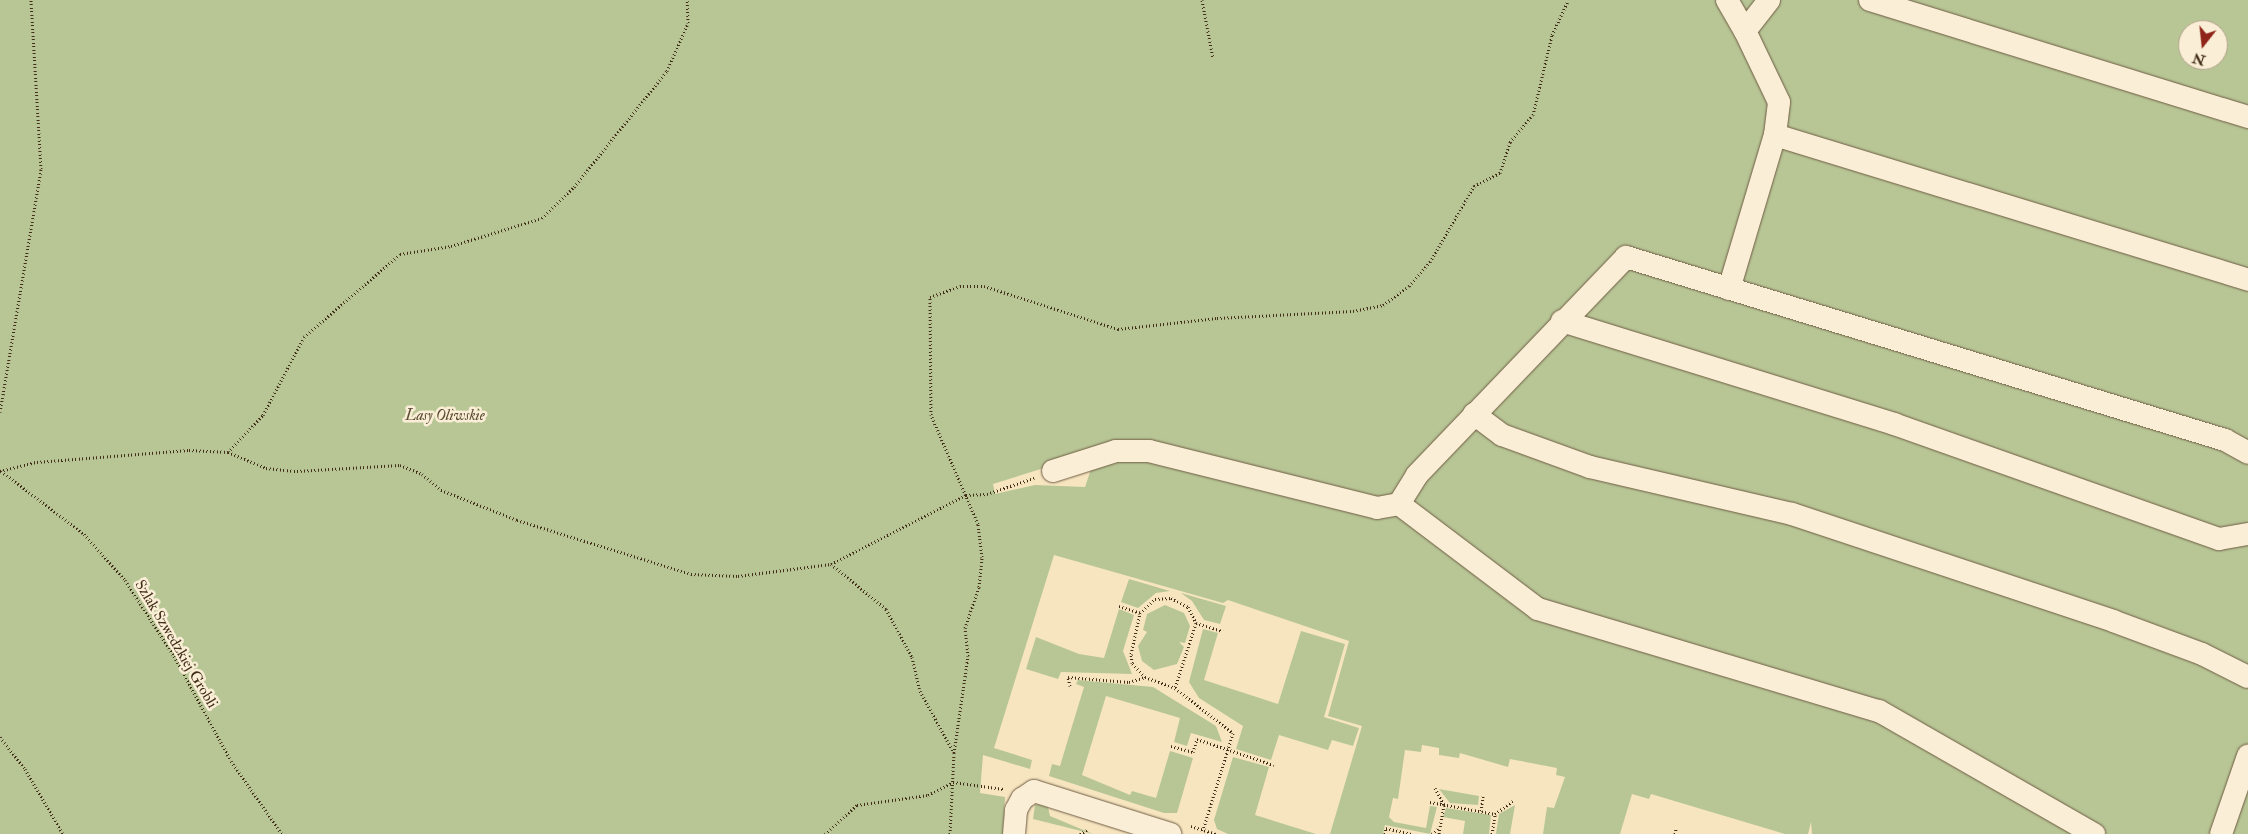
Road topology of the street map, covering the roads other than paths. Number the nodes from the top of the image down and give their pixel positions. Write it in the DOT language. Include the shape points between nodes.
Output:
graph roads {
  1 [pos="1727,0"];
  2 [pos="1769,0"];
  3 [pos="1870,0"];
  4 [pos="1745,30"];
  5 [pos="2248,117"];
  6 [pos="1775,135"];
  7 [pos="2248,280"];
  8 [pos="1729,289"];
  9 [pos="1562,321"];
  10 [pos="1474,414"];
  11 [pos="2248,453"];
  12 [pos="1053,471"];
  13 [pos="1399,504"];
  14 [pos="2248,534"];
  15 [pos="2248,677"];
  16 [pos="2248,756"];
  17 [pos="1014,834"];
  18 [pos="1170,834"];
  19 [pos="2094,834"];
  20 [pos="2221,834"];
  1 -- 4 [label="street"];
  2 -- 4 [label="street"];
  3 -- 5 [label="street"];
  4 -- 6 [label="street" via="1779,102"];
  6 -- 7 [label="street"];
  6 -- 8 [label="street"];
  8 -- 9 [label="street" via="1626,257"];
  8 -- 11 [label="street" via="2226,440"];
  9 -- 10 [label="street"];
  9 -- 14 [label="street" via="1894,424 2220,539"];
  10 -- 13 [label="street" via="1417,474"];
  10 -- 15 [label="street" via="1502,435 1590,467 1792,514 2112,621 2202,654"];
  12 -- 13 [label="street" via="1116,451 1149,451 1377,508"];
  13 -- 19 [label="street" via="1538,609 1879,711"];
  16 -- 20 [label="street"];
  17 -- 18 [label="street" via="1022,799 1038,791"];
}
